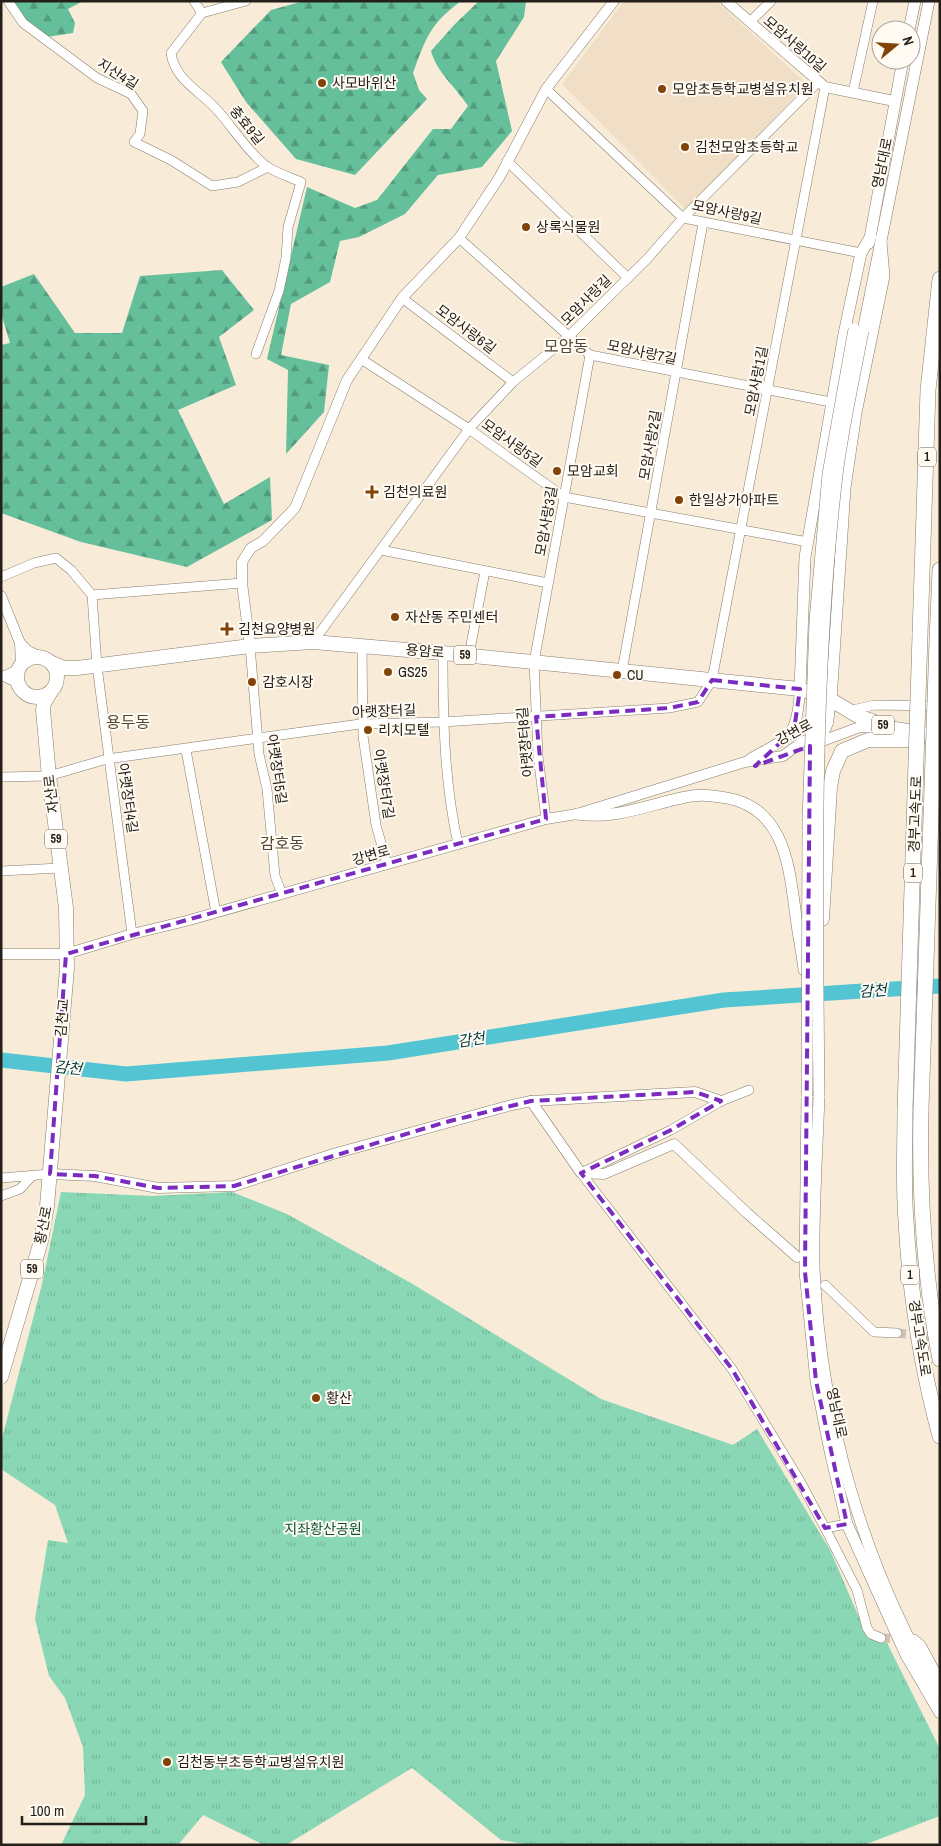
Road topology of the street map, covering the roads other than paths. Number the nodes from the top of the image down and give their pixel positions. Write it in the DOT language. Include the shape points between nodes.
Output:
graph roads {
  1 [pos="8,1"];
  2 [pos="194,1"];
  3 [pos="245,1"];
  4 [pos="614,1"];
  5 [pos="726,1"];
  6 [pos="771,1"];
  7 [pos="873,1"];
  8 [pos="915,1"];
  9 [pos="929,1"];
  10 [pos="202,13"];
  11 [pos="911,20"];
  12 [pos="750,22"];
  13 [pos="901,70"];
  14 [pos="821,85"];
  15 [pos="546,89"];
  16 [pos="853,92"];
  17 [pos="894,100"];
  18 [pos="507,161"];
  19 [pos="268,167"];
  20 [pos="683,218"];
  21 [pos="703,222"];
  22 [pos="459,238"];
  23 [pos="876,239"];
  24 [pos="796,240"];
  25 [pos="861,254"];
  26 [pos="628,278"];
  27 [pos="940,280"];
  28 [pos="402,298"];
  29 [pos="568,337"];
  30 [pos="256,354"];
  31 [pos="590,355"];
  32 [pos="361,359"];
  33 [pos="677,374"];
  34 [pos="513,382"];
  35 [pos="768,389"];
  36 [pos="832,402"];
  37 [pos="469,428"];
  38 [pos="564,497"];
  39 [pos="652,512"];
  40 [pos="741,529"];
  41 [pos="808,542"];
  42 [pos="381,550"];
  43 [pos="940,570"];
  44 [pos="485,571"];
  45 [pos="1,577"];
  46 [pos="242,583"];
  47 [pos="548,583"];
  48 [pos="92,595"];
  49 [pos="1,596"];
  50 [pos="312,642"];
  51 [pos="20,643"];
  52 [pos="250,646"];
  53 [pos="362,646"];
  54 [pos="443,653"];
  55 [pos="469,655"];
  56 [pos="46,660"];
  57 [pos="534,662"];
  58 [pos="97,666"];
  59 [pos="77,668"];
  60 [pos="622,671"];
  61 [pos="12,674"];
  62 [pos="712,680"];
  63 [pos="53,687"];
  64 [pos="800,689"];
  65 [pos="31,697"];
  66 [pos="831,700"];
  67 [pos="940,706"];
  68 [pos="43,710"];
  69 [pos="848,711"];
  70 [pos="536,717"];
  71 [pos="443,722"];
  72 [pos="362,724"];
  73 [pos="895,728"];
  74 [pos="940,736"];
  75 [pos="258,739"];
  76 [pos="940,740"];
  77 [pos="186,750"];
  78 [pos="783,756"];
  79 [pos="108,759"];
  80 [pos="745,762"];
  81 [pos="48,776"];
  82 [pos="1,778"];
  83 [pos="578,814"];
  84 [pos="546,819"];
  85 [pos="458,844"];
  86 [pos="387,864"];
  87 [pos="60,868"];
  88 [pos="1,871"];
  89 [pos="282,894"];
  90 [pos="216,913"];
  91 [pos="132,934"];
  92 [pos="1,949"];
  93 [pos="2,954"];
  94 [pos="66,961"];
  95 [pos="812,989"];
  96 [pos="749,1090"];
  97 [pos="721,1101"];
  98 [pos="531,1102"];
  99 [pos="51,1159"];
  100 [pos="581,1173"];
  101 [pos="50,1174"];
  102 [pos="32,1176"];
  103 [pos="1,1178"];
  104 [pos="1,1196"];
  105 [pos="798,1257"];
  106 [pos="825,1286"];
  107 [pos="897,1333"];
  108 [pos="940,1359"];
  109 [pos="1,1377"];
  110 [pos="940,1436"];
  111 [pos="847,1524"];
  112 [pos="825,1528"];
  113 [pos="881,1638"];
  114 [pos="914,1640"];
  115 [pos="940,1680"];
  116 [pos="940,1695"];
  117 [pos="940,1713"];
  1 -- 19 [label="street, 지산4길" via="23,23 97,78 131,94 142,111 140,134 134,142 171,160 212,186 238,182"];
  2 -- 10 [label="street"];
  3 -- 10 [label="street"];
  4 -- 15 [label="street"];
  5 -- 12 [label="street, 모암사랑10길"];
  6 -- 12 [label="street"];
  7 -- 16 [label="street"];
  8 -- 11 [label="main road"];
  9 -- 23 [label="main road, 영남대로"];
  10 -- 19 [label="street, 충효9길" via="172,49 171,57 178,73 217,109 250,152"];
  12 -- 14 [label="street, 모암사랑10길"];
  13 -- 17 [label="main road, 영남대로"];
  14 -- 16 [label="street, 모암사랑10길"];
  14 -- 20 [label="street, 모암사랑길"];
  14 -- 24 [label="street, 모암사랑1길"];
  15 -- 18 [label="street"];
  15 -- 20 [label="street, 모암사랑9길"];
  16 -- 17 [label="street, 모암사랑10길"];
  17 -- 23 [label="main road, 영남대로"];
  18 -- 22 [label="street"];
  18 -- 26 [label="street"];
  19 -- 30 [label="street, 충효9길" via="301,182 288,227 279,292"];
  20 -- 21 [label="street, 모암사랑9길"];
  20 -- 26 [label="street, 모암사랑길"];
  21 -- 24 [label="street, 모암사랑9길"];
  21 -- 33 [label="street, 모암사랑2길"];
  22 -- 28 [label="street"];
  22 -- 29 [label="street, 모암사랑7길"];
  23 -- 25 [label="main road"];
  23 -- 66 [label="main road" via="884,276 856,413 845,488"];
  23 -- 95 [label="main road, 영남대로, bridge" via="828,474 816,612 809,754"];
  24 -- 25 [label="street, 모암사랑9길"];
  24 -- 35 [label="street, 모암사랑1길"];
  25 -- 36 [label="main road"];
  26 -- 29 [label="street, 모암사랑길"];
  27 -- 110 [label="highway, 경부고속도로 / 1, bridge" via="928,390 905,1110 905,1201 916,1328"];
  28 -- 32 [label="street"];
  28 -- 34 [label="street, 모암사랑6길"];
  29 -- 31 [label="street, 모암사랑7길"];
  29 -- 34 [label="street, 모암사랑길"];
  31 -- 33 [label="street, 모암사랑7길"];
  31 -- 38 [label="street, 모암사랑3길"];
  32 -- 37 [label="street, 모암사랑5길"];
  32 -- 46 [label="street" via="347,380 294,508 263,541 251,548 242,562"];
  33 -- 35 [label="street, 모암사랑7길"];
  33 -- 39 [label="street, 모암사랑2길"];
  34 -- 37 [label="street, 모암사랑길"];
  35 -- 36 [label="street, 모암사랑7길"];
  35 -- 40 [label="street, 모암사랑1길"];
  36 -- 41 [label="main road"];
  37 -- 38 [label="street, 모암사랑5길"];
  37 -- 42 [label="street, 모암사랑길"];
  38 -- 39 [label="street, 모암사랑5길"];
  38 -- 47 [label="street, 모암사랑3길"];
  39 -- 40 [label="street, 모암사랑5길"];
  39 -- 60 [label="street, 모암사랑2길"];
  40 -- 41 [label="street, 모암사랑5길"];
  40 -- 62 [label="street, 모암사랑1길"];
  41 -- 64 [label="main road"];
  42 -- 44 [label="street"];
  42 -- 50 [label="street, 모암사랑길"];
  43 -- 108 [label="highway, 경부고속도로 / 1, bridge" via="922,1109 922,1213 926,1274"];
  44 -- 47 [label="street"];
  44 -- 55 [label="street"];
  45 -- 48 [label="street" via="56,558"];
  46 -- 48 [label="street"];
  46 -- 52 [label="street"];
  47 -- 57 [label="street, 모암사랑3길"];
  48 -- 58 [label="street, 아랫장터4길"];
  49 -- 51 [label="street"];
  50 -- 52 [label="main road, 용암로 / 59"];
  50 -- 53 [label="main road, 용암로 / 59"];
  51 -- 56 [label="street"];
  51 -- 61 [label="street"];
  52 -- 58 [label="main road, 용암로 / 59"];
  52 -- 75 [label="street, 아랫장터5길"];
  53 -- 54 [label="main road, 용암로 / 59"];
  53 -- 72 [label="street, 아랫장터7길"];
  54 -- 55 [label="main road, 용암로 / 59"];
  54 -- 71 [label="street"];
  55 -- 57 [label="main road, 용암로 / 59"];
  56 -- 59 [label="main road, 59" via="64,668"];
  56 -- 61 [label="main road" via="32,657"];
  56 -- 63 [label="main road" via="55,669"];
  57 -- 60 [label="main road, 용암로 / 59"];
  57 -- 70 [label="street, 아랫장터8길"];
  58 -- 59 [label="main road, 용암로 / 59"];
  58 -- 79 [label="street, 아랫장터4길"];
  59 -- 63 [label="main road, 59" via="62,675"];
  60 -- 62 [label="main road, 용암로 / 59"];
  61 -- 65 [label="main road" via="21,690"];
  62 -- 64 [label="main road, 용암로 / 59"];
  62 -- 70 [label="street, 아랫장터길" via="703,696 690,705"];
  63 -- 65 [label="main road" via="38,697"];
  63 -- 68 [label="main road, 59"];
  64 -- 66 [label="main road, 용암로 / 59"];
  64 -- 80 [label="street, 강변로" via="799,718 794,730"];
  65 -- 68 [label="main road"];
  66 -- 69 [label="main road, 59"];
  66 -- 78 [label="street, 강변로" via="824,732"];
  67 -- 69 [label="street" via="874,705"];
  68 -- 81 [label="main road, 자산로 / 59"];
  69 -- 73 [label="main road, 59"];
  70 -- 71 [label="street, 아랫장터길"];
  70 -- 84 [label="street, 아랫장터8길"];
  71 -- 72 [label="street, 아랫장터길"];
  71 -- 85 [label="street" via="450,808"];
  72 -- 75 [label="street, 아랫장터길"];
  72 -- 86 [label="street, 아랫장터7길" via="376,825"];
  73 -- 74 [label="main road, 59"];
  73 -- 78 [label="street" via="860,727"];
  75 -- 77 [label="street, 아랫장터길"];
  75 -- 89 [label="street, 아랫장터5길" via="267,789 275,876"];
  76 -- 95 [label="main road, bridge" via="868,740 842,751 833,770"];
  77 -- 79 [label="street, 아랫장터길"];
  77 -- 90 [label="street"];
  78 -- 80 [label="street, 강변로"];
  79 -- 81 [label="street, 아랫장터길"];
  79 -- 91 [label="street, 아랫장터4길"];
  80 -- 83 [label="street, 강변로"];
  81 -- 82 [label="street, 아랫장터길"];
  81 -- 87 [label="main road, 자산로 / 59"];
  83 -- 84 [label="street, 강변로"];
  83 -- 95 [label="main road, bridge" via="603,817 688,796 732,798 757,810 778,833 791,870"];
  84 -- 85 [label="street, 강변로"];
  85 -- 86 [label="street, 강변로"];
  86 -- 89 [label="street, 강변로"];
  87 -- 88 [label="street"];
  87 -- 94 [label="main road, 자산로 / 59" via="66,908"];
  89 -- 90 [label="street, 강변로"];
  90 -- 91 [label="street, 강변로"];
  91 -- 94 [label="street, 강변로"];
  92 -- 93 [label="street"];
  93 -- 94 [label="street, 강변로"];
  94 -- 99 [label="main road, 김천교 / 59"];
  95 -- 111 [label="main road, 영남대로, bridge" via="805,1272 816,1381"];
  95 -- 116 [label="main road, 영남대로, bridge" via="819,1096 814,1266 825,1376 839,1447 860,1520 888,1594 914,1650"];
  96 -- 97 [label="street"];
  97 -- 98 [label="street" via="695,1092"];
  97 -- 100 [label="street" via="671,1130"];
  98 -- 100 [label="street"];
  98 -- 101 [label="street" via="446,1122 234,1186 158,1188 95,1176"];
  99 -- 101 [label="main road, 황산로 / 59"];
  100 -- 105 [label="street" via="604,1174 674,1144"];
  100 -- 112 [label="street" via="732,1369"];
  101 -- 102 [label="street"];
  101 -- 109 [label="main road, 황산로 / 59" via="41,1241"];
  102 -- 103 [label="street"];
  102 -- 104 [label="street" via="20,1189"];
  106 -- 107 [label="street" via="874,1332"];
  111 -- 112 [label="street"];
  111 -- 117 [label="main road, 영남대로" via="906,1656"];
  112 -- 113 [label="street" via="857,1590 867,1628 871,1634"];
  114 -- 115 [label="street" via="921,1645"];
}
